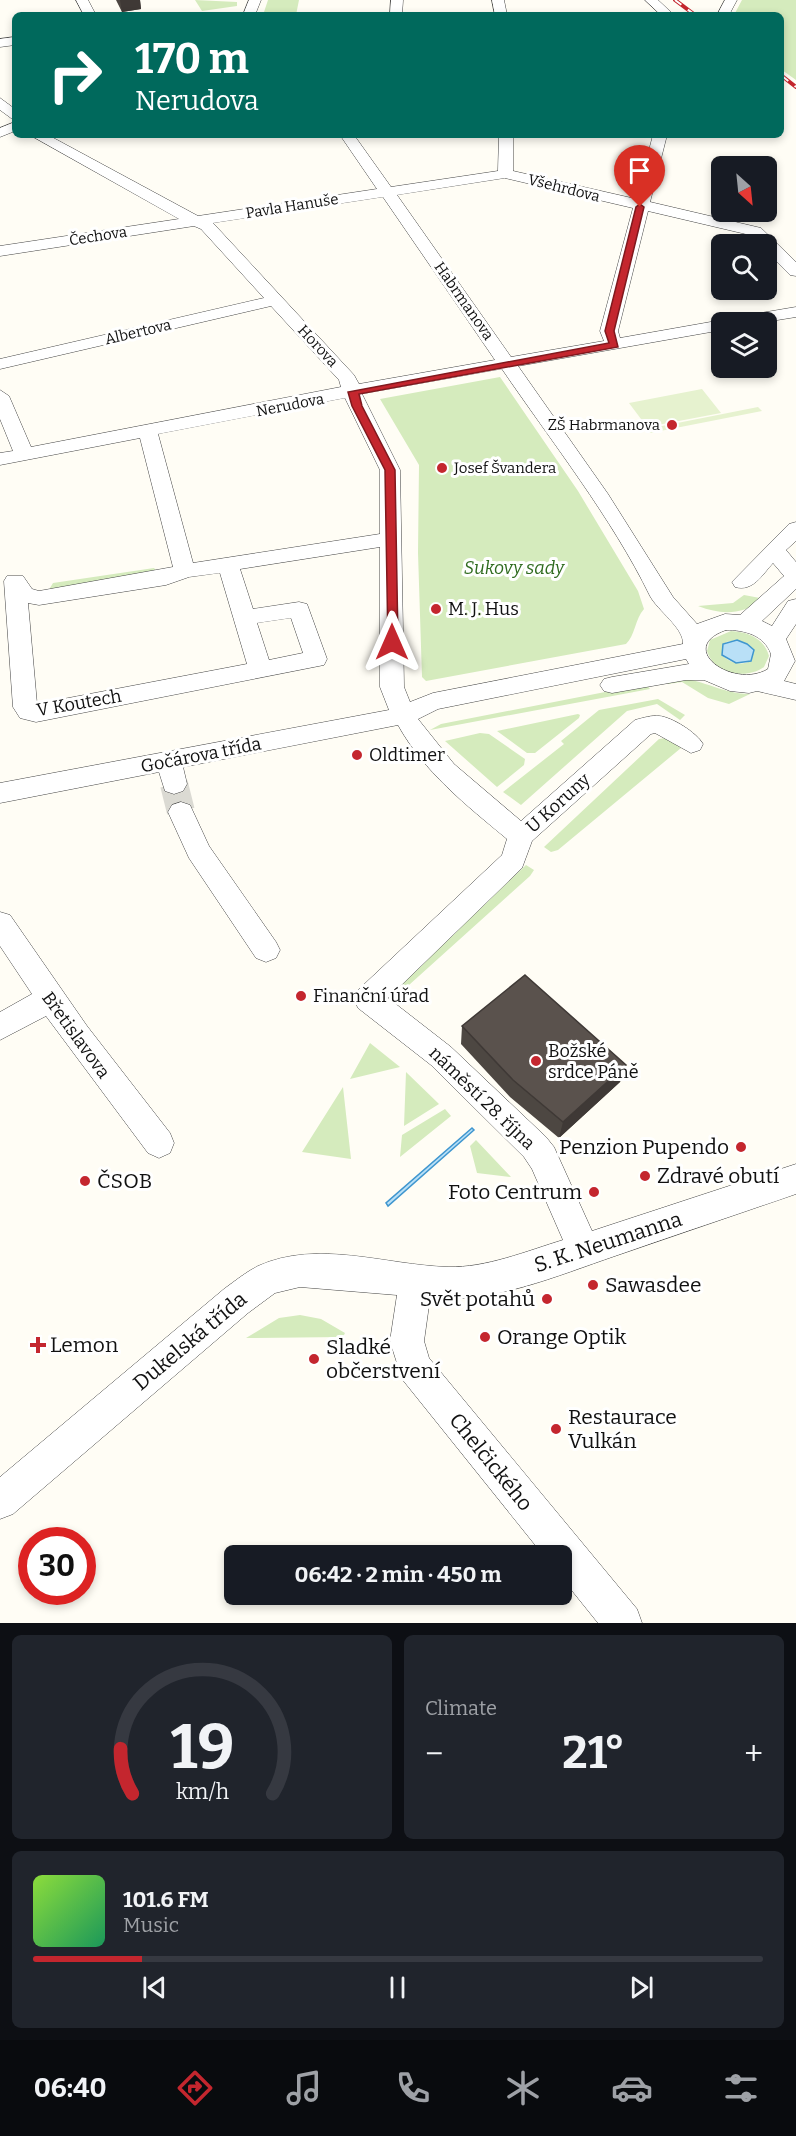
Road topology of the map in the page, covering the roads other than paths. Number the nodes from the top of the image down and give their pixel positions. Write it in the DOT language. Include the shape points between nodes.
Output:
graph roads {
  1 [pos="651,0"];
  2 [pos="665,12"];
  3 [pos="0,102"];
  4 [pos="12,114"];
  5 [pos="42,138"];
  6 [pos="349,138"];
  7 [pos="506,138"];
  8 [pos="659,138"];
  9 [pos="505,174"];
  10 [pos="387,191"];
  11 [pos="640,207"];
  12 [pos="197,220"];
  13 [pos="0,251"];
  14 [pos="796,271"];
  15 [pos="275,300"];
  16 [pos="796,312"];
  17 [pos="777,315"];
  18 [pos="711,327"];
  19 [pos="614,345"];
  20 [pos="508,363"];
  21 [pos="0,364"];
  22 [pos="353,392"];
  23 [pos="0,396"];
  24 [pos="148,431"];
  25 [pos="24,454"];
  26 [pos="0,459"];
  27 [pos="796,529"];
  28 [pos="391,539"];
  29 [pos="774,550"];
  30 [pos="228,566"];
  31 [pos="185,571"];
  32 [pos="796,576"];
  33 [pos="7,580"];
  34 [pos="743,582"];
  35 [pos="658,588"];
  36 [pos="796,606"];
  37 [pos="244,618"];
  38 [pos="735,623"];
  39 [pos="775,639"];
  40 [pos="694,644"];
  41 [pos="260,669"];
  42 [pos="706,672"];
  43 [pos="789,676"];
  44 [pos="759,683"];
  45 [pos="796,692"];
  46 [pos="402,716"];
  47 [pos="691,744"];
  48 [pos="0,793"];
  49 [pos="181,812"];
  50 [pos="521,836"];
  51 [pos="0,923"];
  52 [pos="266,950"];
  53 [pos="50,999"];
  54 [pos="368,999"];
  55 [pos="0,1027"];
  56 [pos="159,1143"];
  57 [pos="796,1179"];
  58 [pos="584,1250"];
  59 [pos="415,1282"];
  60 [pos="0,1501"];
  61 [pos="623,1623"];
  1 -- 2 [label="street"];
  3 -- 4 [label="street"];
  5 -- 12 [label="street, Horova"];
  6 -- 10 [label="street, Habrmanova"];
  7 -- 9 [label="street"];
  8 -- 11 [label="street"];
  9 -- 10 [label="street, Všehrdova"];
  9 -- 11 [label="street, Všehrdova"];
  10 -- 12 [label="street, Pavla Hanuše"];
  10 -- 20 [label="street, Habrmanova"];
  11 -- 14 [label="street, Všehrdova" via="755,231"];
  11 -- 19 [label="street" via="609,331"];
  12 -- 13 [label="street, Čechova"];
  12 -- 15 [label="street, Horova"];
  15 -- 21 [label="street, Albertova"];
  15 -- 22 [label="street, Horova" via="348,379"];
  16 -- 17 [label="street"];
  18 -- 19 [label="street, Nerudova"];
  19 -- 20 [label="street, Nerudova"];
  20 -- 22 [label="street, Nerudova"];
  20 -- 35 [label="street, Habrmanova"];
  22 -- 24 [label="street, Nerudova"];
  22 -- 28 [label="street, Horova" via="390,470"];
  23 -- 25 [label="street"];
  24 -- 25 [label="street, Nerudova"];
  24 -- 31 [label="street"];
  25 -- 26 [label="street, Nerudova"];
  27 -- 29 [label="street"];
  28 -- 30 [label="street, V Koutech"];
  28 -- 46 [label="street, Horova" via="392,687"];
  29 -- 32 [label="street"];
  29 -- 34 [label="street"];
  30 -- 31 [label="street, V Koutech"];
  30 -- 37 [label="street"];
  31 -- 33 [label="street, V Koutech" via="166,578 39,598 25,595"];
  32 -- 38 [label="street" via="773,600"];
  33 -- 41 [label="street, V Koutech" via="28,712"];
  35 -- 38 [label="street, Habrmanova" via="689,608"];
  35 -- 40 [label="street, Habrmanova" via="660,599 689,626"];
  36 -- 39 [label="street"];
  37 -- 41 [label="street"];
  37 -- 41 [label="street, V Koutech" via="299,609 316,659"];
  38 -- 39 [label="street, Habrmanova" via="762,629"];
  38 -- 40 [label="street, Gočárova třída" via="706,627"];
  39 -- 43 [label="street" via="783,650"];
  40 -- 42 [label="street, Habrmanova" via="695,658"];
  40 -- 46 [label="street, Gočárova třída" via="433,702"];
  42 -- 44 [label="street" via="727,682"];
  42 -- 46 [label="street, Gočárova třída" via="544,696 438,719"];
  43 -- 44 [label="street" via="777,674"];
  44 -- 45 [label="street"];
  46 -- 48 [label="street, Gočárova třída" via="172,773"];
  46 -- 50 [label="street" via="442,768"];
  47 -- 50 [label="street, U Koruny" via="658,724 644,726"];
  49 -- 52 [label="street" via="198,851"];
  50 -- 54 [label="street, U Koruny" via="513,861"];
  51 -- 53 [label="street, Břetislavova"];
  53 -- 55 [label="street"];
  53 -- 56 [label="street, Břetislavova" via="106,1078"];
  54 -- 58 [label="street, náměstí 28. října" via="441,1056 535,1147"];
  57 -- 58 [label="street, S. K. Neumanna"];
  58 -- 59 [label="street, S. K. Neumanna" via="483,1280"];
  59 -- 60 [label="street, Dukelská třída" via="319,1269 267,1279"];
  59 -- 61 [label="street, Chelčického" via="407,1341 414,1367"];
}
